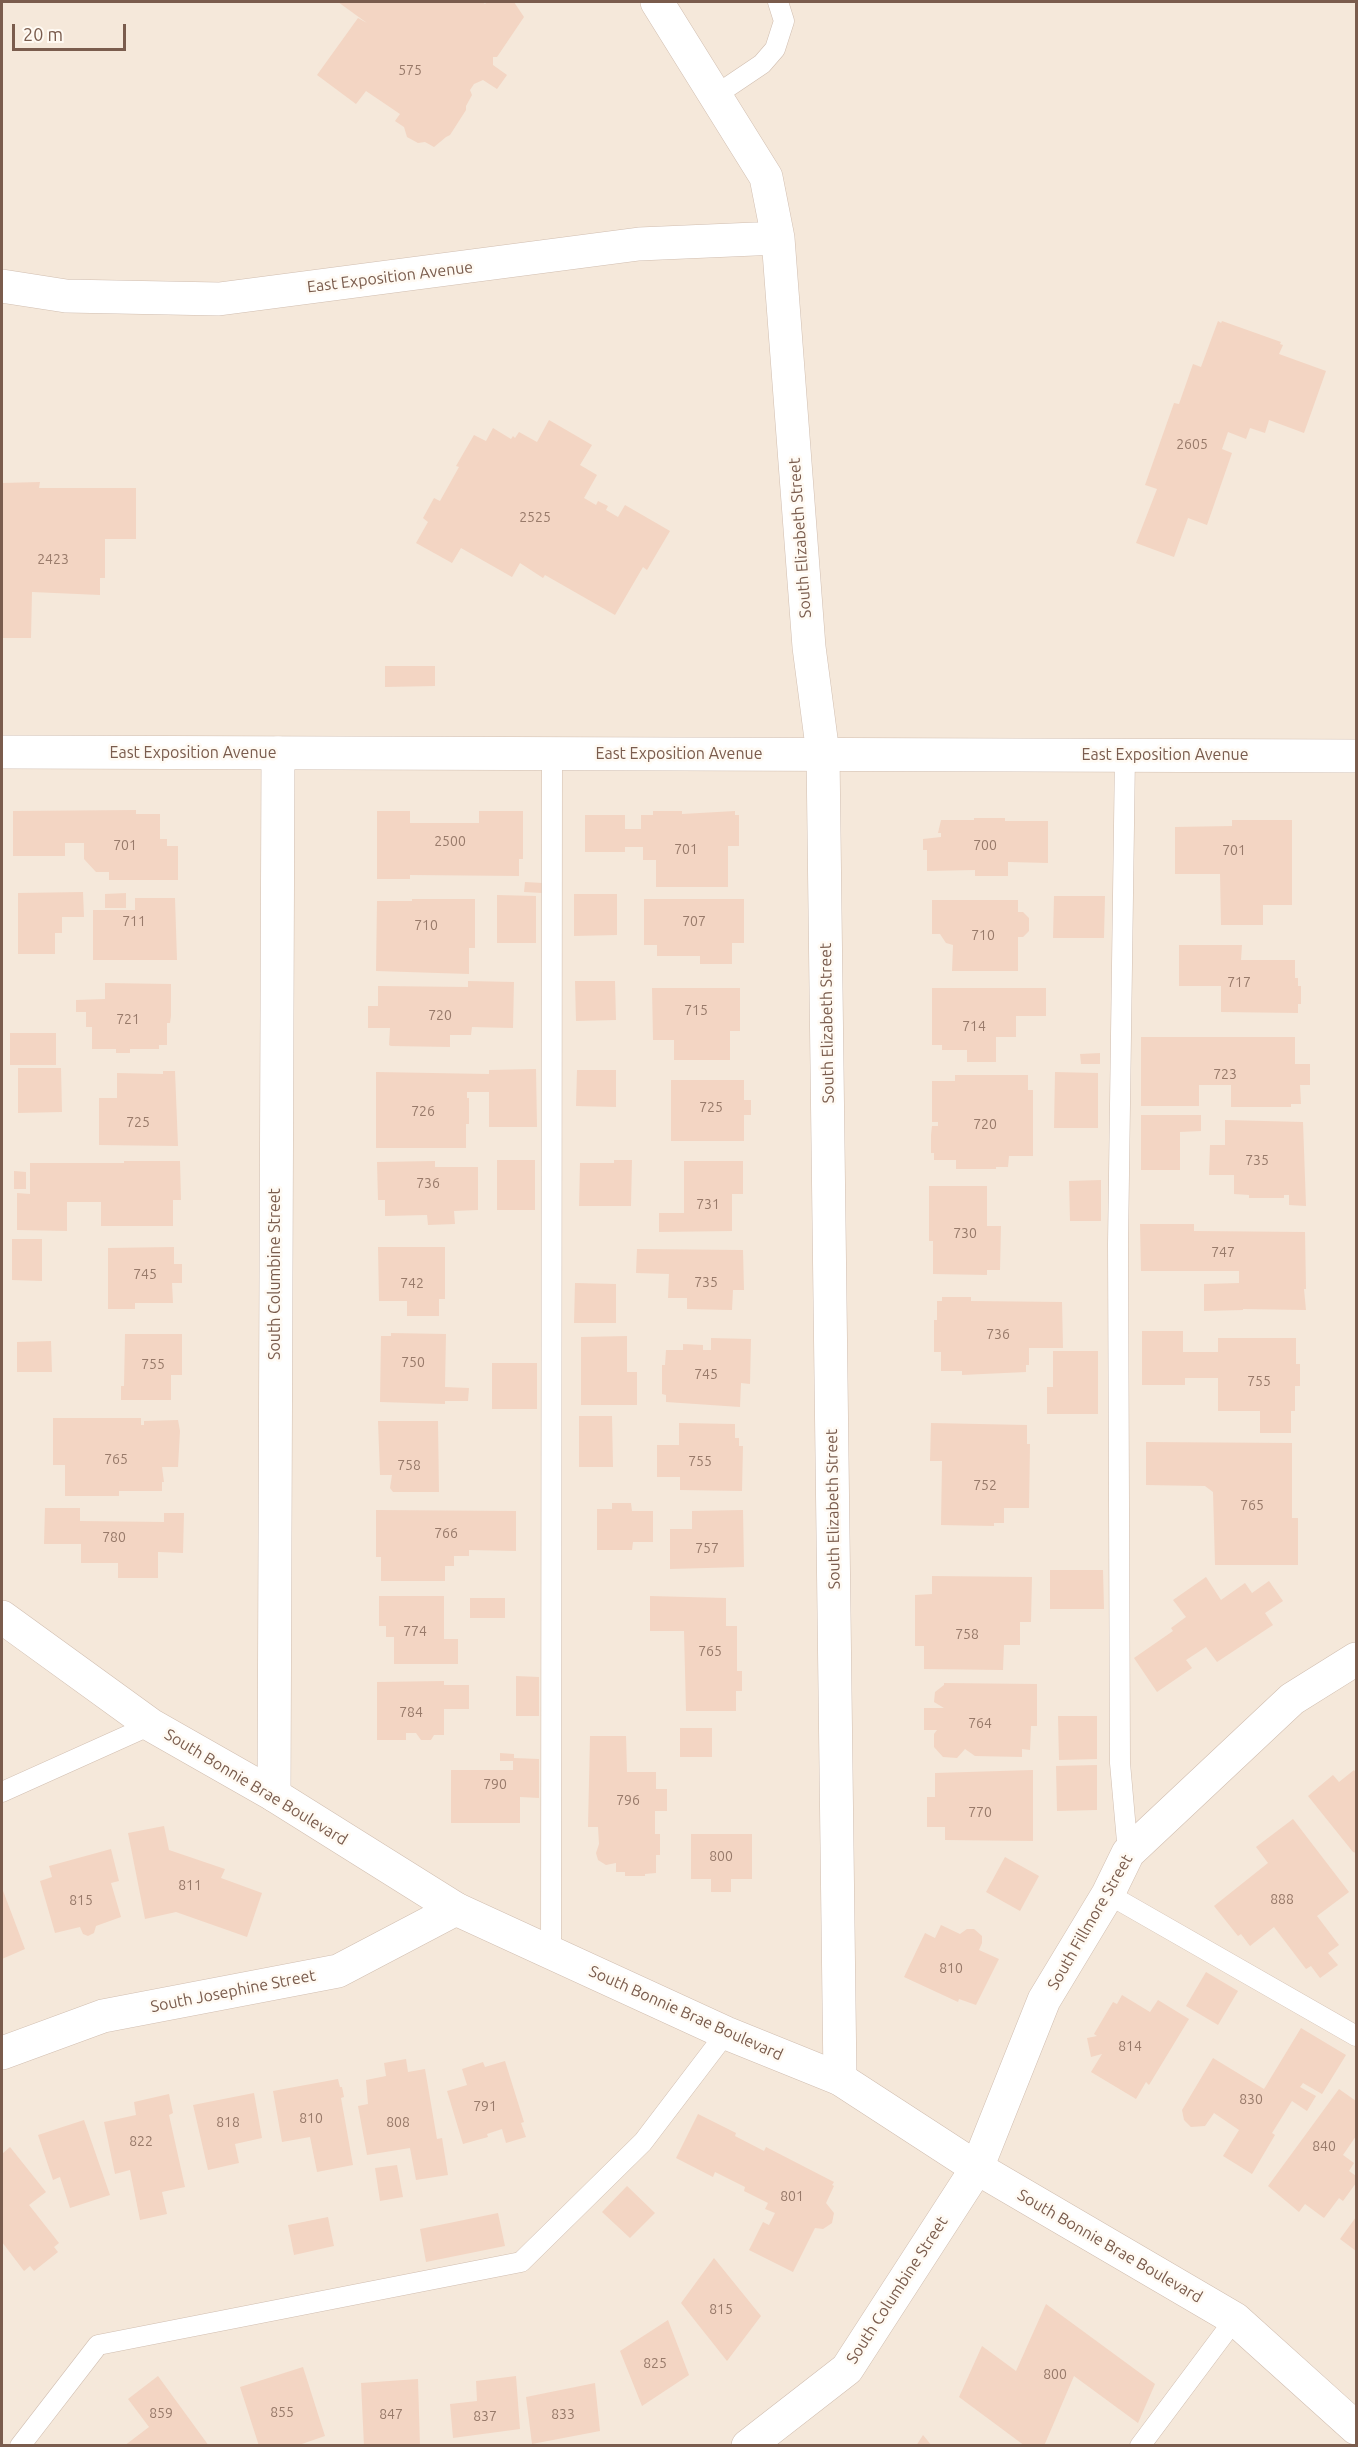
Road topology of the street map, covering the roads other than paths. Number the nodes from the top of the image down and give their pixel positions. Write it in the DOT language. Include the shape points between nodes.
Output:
graph roads {
  1 [pos="657,2"];
  2 [pos="778,2"];
  3 [pos="716,96"];
  4 [pos="778,238"];
  5 [pos="2,286"];
  6 [pos="2,752"];
  7 [pos="278,753"];
  8 [pos="552,754"];
  9 [pos="823,754"];
  10 [pos="1125,755"];
  11 [pos="1356,756"];
  12 [pos="2,1617"];
  13 [pos="1356,1659"];
  14 [pos="151,1725"];
  15 [pos="2,1792"];
  16 [pos="274,1795"];
  17 [pos="1128,1853"];
  18 [pos="1108,1894"];
  19 [pos="456,1909"];
  20 [pos="551,1953"];
  21 [pos="726,2033"];
  22 [pos="1356,2036"];
  23 [pos="2,2053"];
  24 [pos="840,2079"];
  25 [pos="977,2168"];
  26 [pos="1235,2319"];
  27 [pos="1356,2428"];
  28 [pos="20,2445"];
  29 [pos="748,2445"];
  30 [pos="1140,2445"];
  1 -- 3 [label="street, South Elizabeth Street"];
  2 -- 3 [label="lane" via="784,21 775,49 762,64"];
  3 -- 4 [label="street, South Elizabeth Street" via="766,177"];
  4 -- 5 [label="street, East Exposition Avenue" via="639,244 219,299 66,296"];
  4 -- 9 [label="street, South Elizabeth Street" via="808,647"];
  6 -- 7 [label="street, East Exposition Avenue"];
  7 -- 8 [label="street, East Exposition Avenue"];
  7 -- 16 [label="street, South Columbine Street"];
  8 -- 9 [label="street, East Exposition Avenue"];
  8 -- 20 [label="lane"];
  9 -- 10 [label="street, East Exposition Avenue"];
  9 -- 24 [label="street, South Elizabeth Street"];
  10 -- 11 [label="street, East Exposition Avenue"];
  10 -- 17 [label="lane" via="1118,1268 1120,1763"];
  12 -- 14 [label="street, South Bonnie Brae Boulevard"];
  13 -- 17 [label="street, South Fillmore Street" via="1292,1699"];
  14 -- 15 [label="lane"];
  14 -- 16 [label="street, South Bonnie Brae Boulevard"];
  16 -- 19 [label="street, South Bonnie Brae Boulevard"];
  17 -- 18 [label="street, South Fillmore Street"];
  18 -- 22 [label="lane"];
  18 -- 25 [label="street, South Fillmore Street" via="1044,2000"];
  19 -- 20 [label="street, South Bonnie Brae Boulevard"];
  19 -- 23 [label="street, South Josephine Street" via="338,1971 103,2016"];
  20 -- 21 [label="street, South Bonnie Brae Boulevard"];
  21 -- 24 [label="street, South Bonnie Brae Boulevard"];
  21 -- 28 [label="lane" via="644,2142 521,2262 98,2345"];
  24 -- 25 [label="street, South Bonnie Brae Boulevard"];
  25 -- 26 [label="street, South Bonnie Brae Boulevard"];
  25 -- 29 [label="street, South Columbine Street" via="847,2369"];
  26 -- 27 [label="street, South Bonnie Brae Boulevard"];
  26 -- 30 [label="lane"];
}
